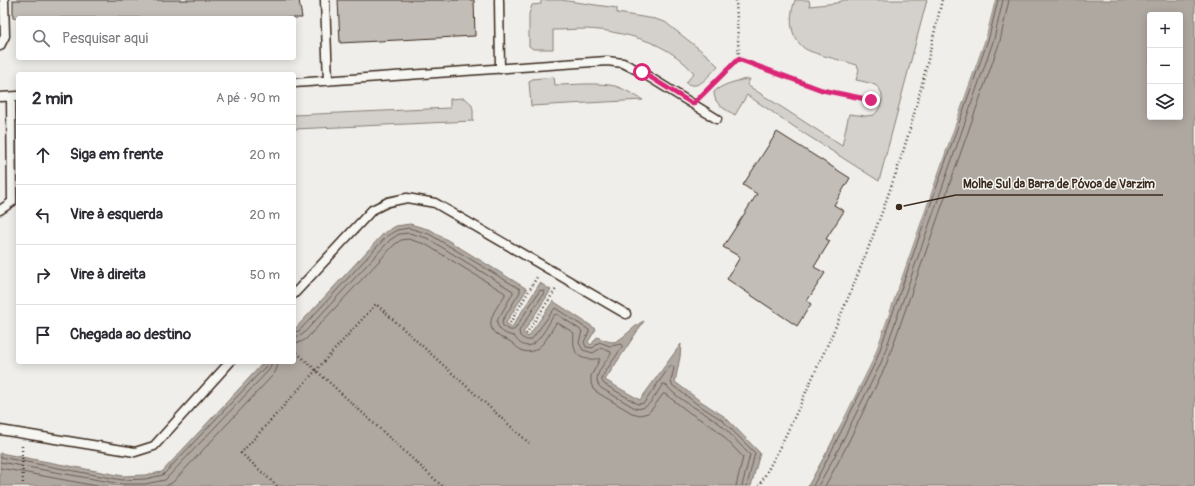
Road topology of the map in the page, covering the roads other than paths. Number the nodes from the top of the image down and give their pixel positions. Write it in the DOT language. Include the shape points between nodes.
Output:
graph roads {
  1 [pos="4,0"];
  2 [pos="325,0"];
  3 [pos="499,0"];
  4 [pos="0,46"];
  5 [pos="500,69"];
  6 [pos="328,81"];
  7 [pos="296,83"];
  8 [pos="14,96"];
  9 [pos="0,97"];
  10 [pos="717,119"];
  11 [pos="0,210"];
  12 [pos="296,292"];
  13 [pos="626,314"];
  14 [pos="228,364"];
  15 [pos="0,430"];
  1 -- 4 [label="lane" via="5,36"];
  2 -- 6 [label="lane"];
  3 -- 5 [label="lane"];
  5 -- 6 [label="lane"];
  5 -- 10 [label="lane" via="608,61 623,63"];
  6 -- 7 [label="lane"];
  8 -- 9 [label="lane"];
  8 -- 11 [label="lane" via="12,202"];
  12 -- 13 [label="lane" via="372,210 388,202 406,198 435,203"];
  14 -- 15 [label="lane" via="154,446 135,452"];
}
